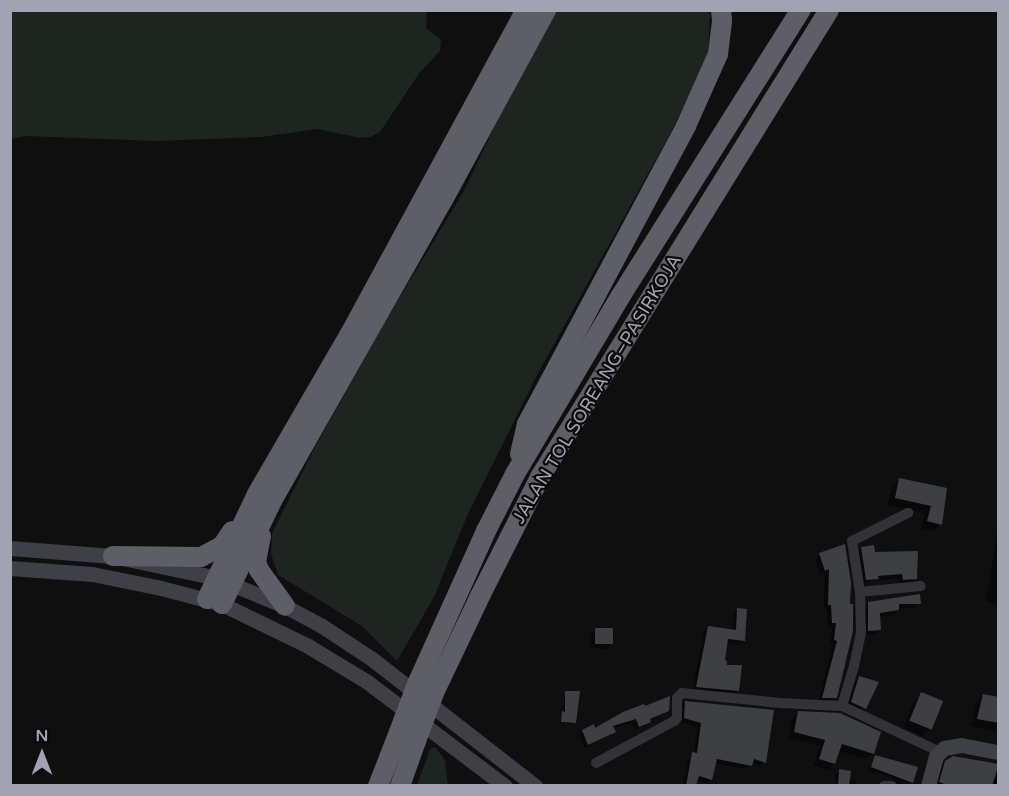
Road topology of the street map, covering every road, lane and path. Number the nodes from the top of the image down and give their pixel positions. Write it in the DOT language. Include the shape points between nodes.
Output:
graph roads {
  1 [pos="526,10"];
  2 [pos="546,10"];
  3 [pos="721,10"];
  4 [pos="801,10"];
  5 [pos="829,10"];
  6 [pos="515,474"];
  7 [pos="265,497"];
  8 [pos="908,513"];
  9 [pos="10,548"];
  10 [pos="113,556"];
  11 [pos="10,568"];
  12 [pos="223,581"];
  13 [pos="921,586"];
  14 [pos="860,592"];
  15 [pos="214,601"];
  16 [pos="285,606"];
  17 [pos="426,688"];
  18 [pos="842,706"];
  19 [pos="938,751"];
  20 [pos="999,752"];
  21 [pos="596,763"];
  22 [pos="378,786"];
  23 [pos="400,786"];
  24 [pos="505,786"];
  25 [pos="535,786"];
  26 [pos="884,786"];
  27 [pos="892,786"];
  28 [pos="928,786"];
  1 -- 7 [label="highway"];
  2 -- 7 [label="highway" via="443,200"];
  3 -- 6 [label="highway" via="718,54 686,126 527,424"];
  4 -- 6 [label="highway, JALAN TOL SOREANG–PASIRKOJA" via="620,297"];
  5 -- 17 [label="highway, JALAN TOL SOREANG–PASIRKOJA" via="540,477 480,596"];
  6 -- 17 [label="highway, JALAN TOL SOREANG–PASIRKOJA" via="486,531"];
  7 -- 10 [label="highway" via="222,546 201,557"];
  7 -- 12 [label="highway"];
  7 -- 16 [label="highway" via="256,562 263,579"];
  8 -- 14 [label="street" via="852,541"];
  9 -- 10 [label="street"];
  10 -- 12 [label="street"];
  11 -- 15 [label="street" via="92,574"];
  12 -- 15 [label="highway"];
  12 -- 16 [label="street"];
  13 -- 14 [label="street"];
  14 -- 18 [label="street" via="861,632"];
  15 -- 24 [label="street" via="300,642 366,681"];
  16 -- 25 [label="street" via="372,658"];
  17 -- 22 [label="highway, JALAN TOL SOREANG–PASIRKOJA, bridge" via="399,732"];
  17 -- 23 [label="highway, JALAN TOL SOREANG–PASIRKOJA, bridge" via="416,741"];
  18 -- 19 [label="street"];
  18 -- 21 [label="street" via="682,693 674,721"];
  19 -- 20 [label="street" via="961,745"];
  19 -- 28 [label="street"];
  26 -- 27 [label="street"];
}
